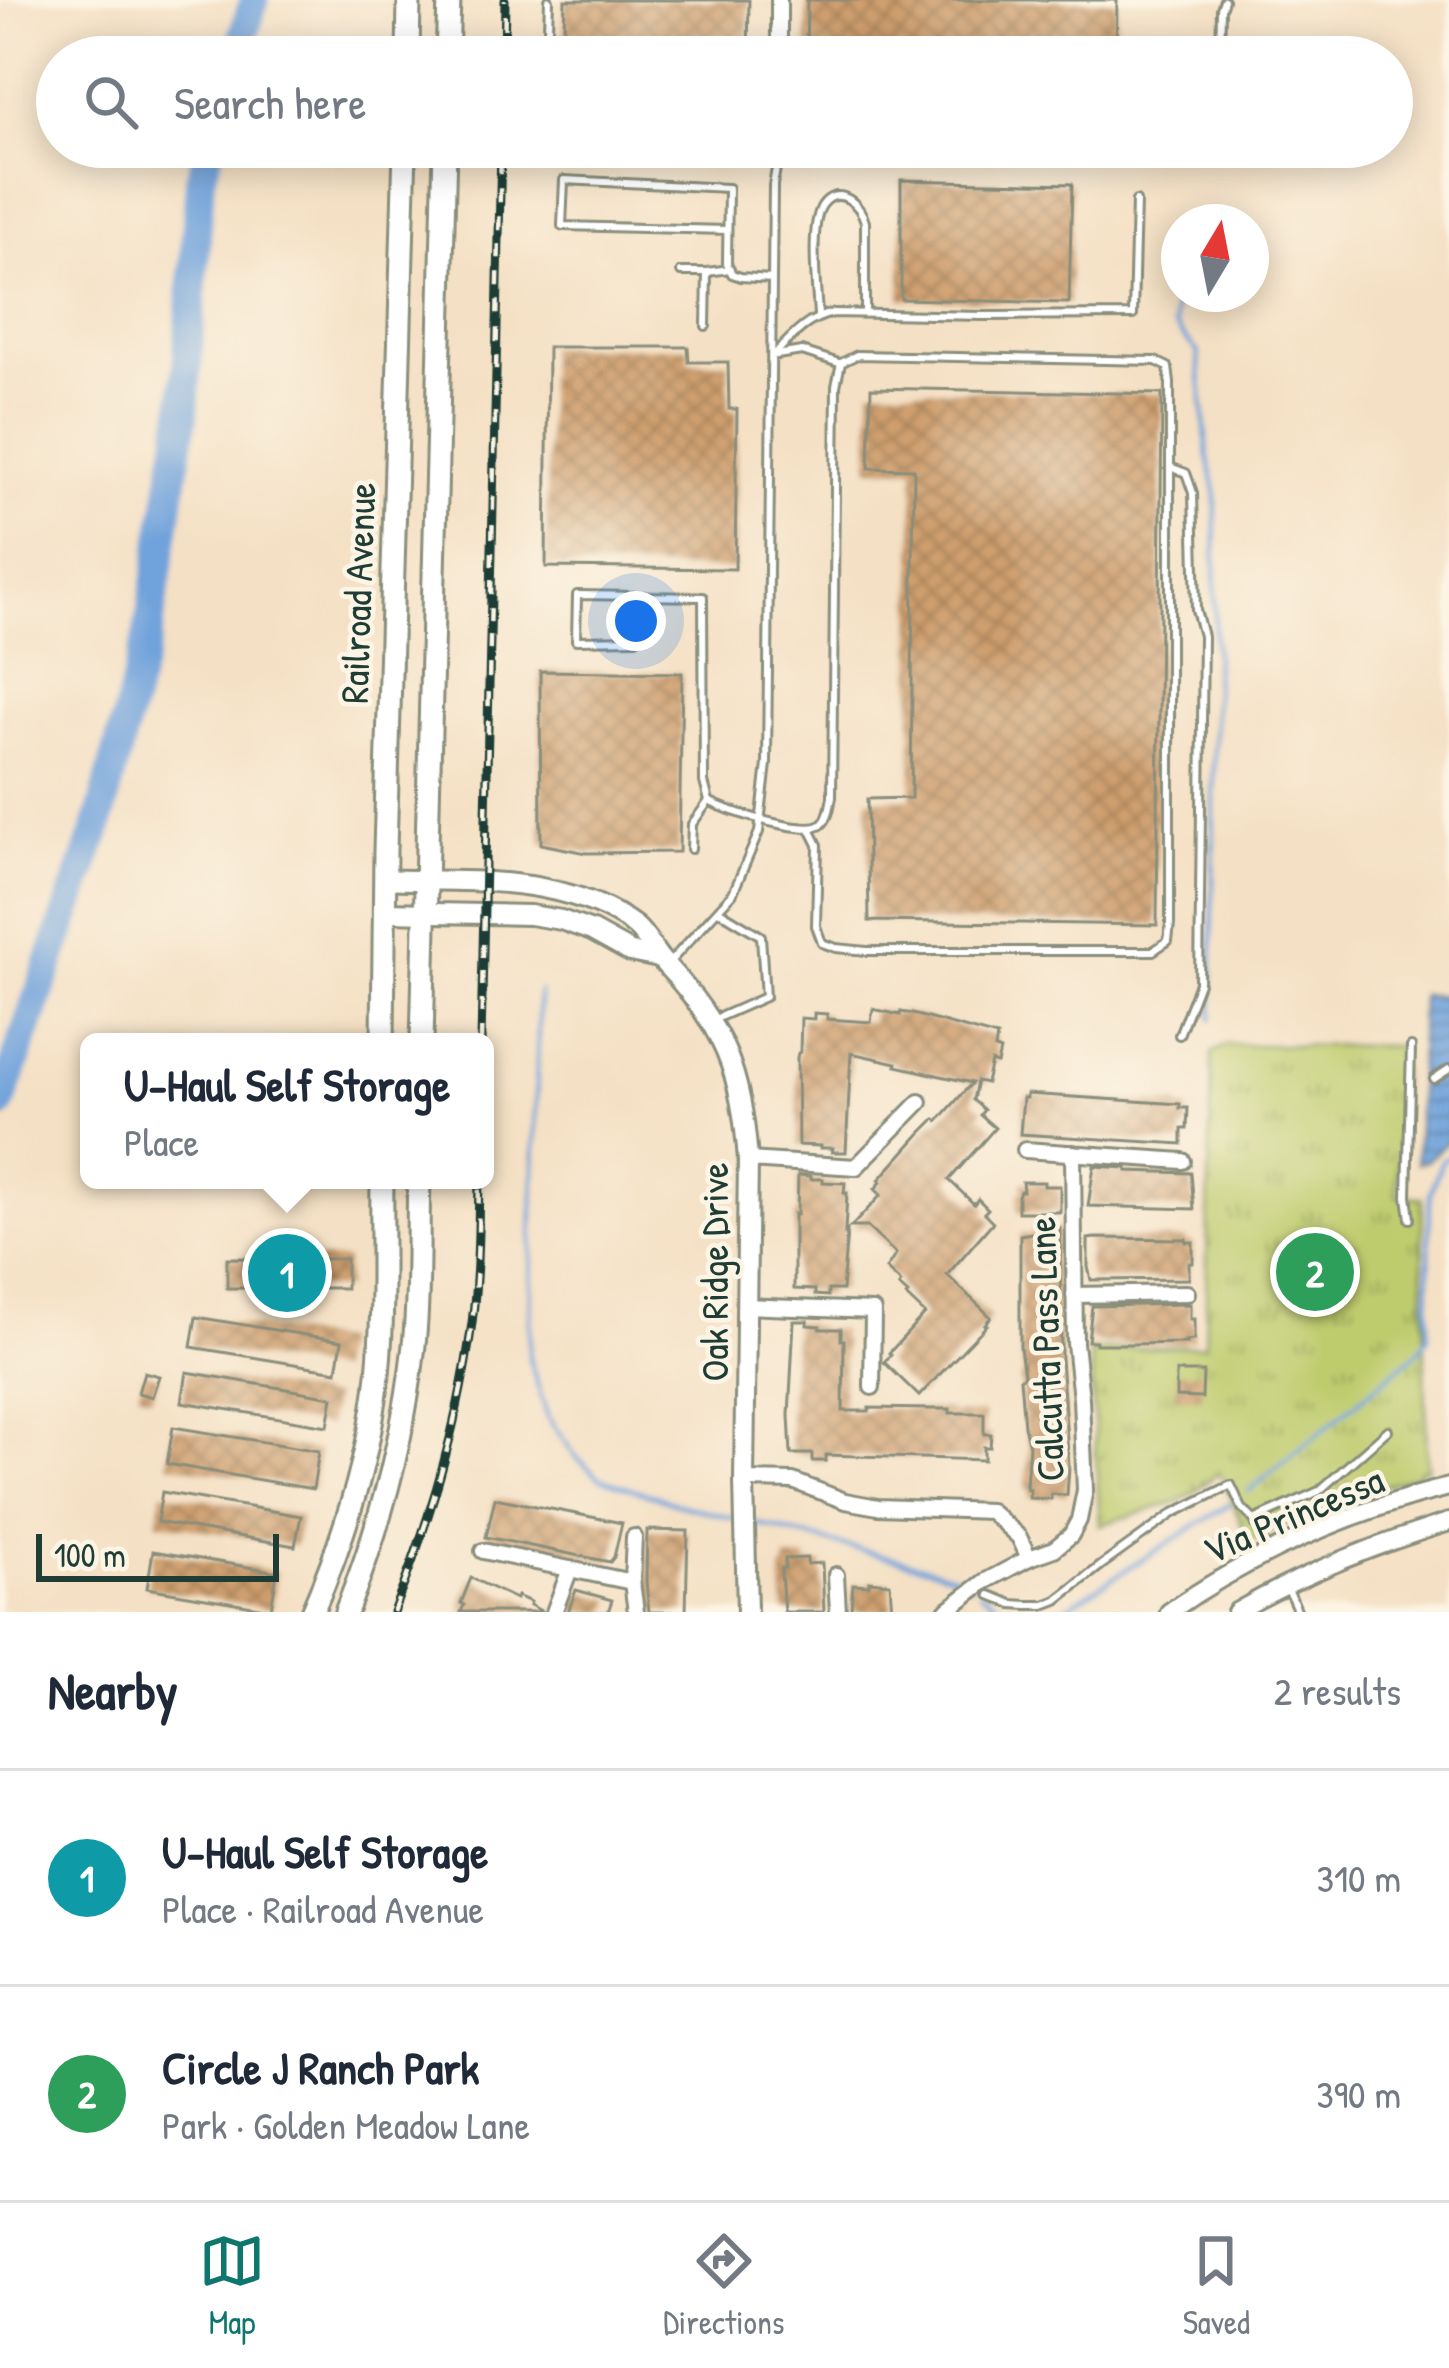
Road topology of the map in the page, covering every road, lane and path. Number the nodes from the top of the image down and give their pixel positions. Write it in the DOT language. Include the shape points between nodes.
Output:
graph roads {
  1 [pos="409,0"];
  2 [pos="449,0"];
  3 [pos="549,0"];
  4 [pos="779,0"];
  5 [pos="1224,0"];
  6 [pos="408,36"];
  7 [pos="448,36"];
  8 [pos="548,36"];
  9 [pos="778,36"];
  10 [pos="1220,36"];
  11 [pos="404,168"];
  12 [pos="444,168"];
  13 [pos="775,168"];
  14 [pos="1136,201"];
  15 [pos="727,230"];
  16 [pos="730,269"];
  17 [pos="681,272"];
  18 [pos="707,272"];
  19 [pos="772,279"];
  20 [pos="865,314"];
  21 [pos="818,316"];
  22 [pos="706,326"];
  23 [pos="773,356"];
  24 [pos="841,363"];
  25 [pos="1170,467"];
  26 [pos="637,596"];
  27 [pos="709,801"];
  28 [pos="760,818"];
  29 [pos="810,829"];
  30 [pos="691,849"];
  31 [pos="385,879"];
  32 [pos="426,881"];
  33 [pos="718,910"];
  34 [pos="384,912"];
  35 [pos="425,912"];
  36 [pos="663,962"];
  37 [pos="712,1021"];
  38 [pos="382,1033"];
  39 [pos="422,1033"];
  40 [pos="1179,1035"];
  41 [pos="1411,1047"];
  42 [pos="1449,1069"];
  43 [pos="1434,1079"];
  44 [pos="920,1102"];
  45 [pos="1025,1150"];
  46 [pos="1072,1153"];
  47 [pos="748,1160"];
  48 [pos="1183,1161"];
  49 [pos="382,1189"];
  50 [pos="418,1189"];
  51 [pos="1410,1219"];
  52 [pos="1186,1293"];
  53 [pos="1075,1295"];
  54 [pos="745,1306"];
  55 [pos="872,1387"];
  56 [pos="1388,1430"];
  57 [pos="744,1480"];
  58 [pos="1449,1487"];
  59 [pos="1254,1520"];
  60 [pos="1449,1522"];
  61 [pos="634,1537"];
  62 [pos="483,1551"];
  63 [pos="1267,1552"];
  64 [pos="1029,1558"];
  65 [pos="570,1570"];
  66 [pos="836,1575"];
  67 [pos="632,1582"];
  68 [pos="1285,1584"];
  69 [pos="987,1588"];
  70 [pos="952,1607"];
  71 [pos="312,1612"];
  72 [pos="346,1612"];
  73 [pos="554,1612"];
  74 [pos="636,1612"];
  75 [pos="747,1612"];
  76 [pos="838,1612"];
  77 [pos="1169,1612"];
  78 [pos="1236,1612"];
  79 [pos="1298,1612"];
  1 -- 6 [label="main road"];
  2 -- 7 [label="main road"];
  3 -- 8 [label="lane"];
  4 -- 9 [label="street"];
  5 -- 10 [label="lane"];
  11 -- 31 [label="main road, Railroad Avenue"];
  12 -- 32 [label="main road, Railroad Avenue"];
  13 -- 19 [label="lane"];
  14 -- 20 [label="lane" via="1133,315"];
  15 -- 15 [label="lane" via="728,188 564,180 562,226"];
  15 -- 16 [label="lane"];
  16 -- 18 [label="lane"];
  16 -- 19 [label="lane"];
  17 -- 18 [label="lane"];
  18 -- 22 [label="lane"];
  19 -- 23 [label="lane"];
  20 -- 21 [label="lane"];
  20 -- 21 [label="lane" via="865,222 862,209 840,196 820,206 816,222"];
  21 -- 23 [label="lane"];
  23 -- 24 [label="lane" via="802,351"];
  23 -- 28 [label="lane"];
  24 -- 25 [label="lane" via="856,355 1156,361 1168,368 1170,383"];
  24 -- 29 [label="lane" via="832,797 827,817"];
  25 -- 29 [label="lane" via="1168,941 1153,951 858,951 822,944 818,845"];
  25 -- 40 [label="lane" via="1186,473 1193,493 1203,636 1199,983"];
  26 -- 26 [label="lane" via="577,596 576,640 636,639"];
  26 -- 27 [label="lane" via="703,597"];
  27 -- 28 [label="lane"];
  27 -- 30 [label="lane" via="692,824"];
  28 -- 29 [label="lane"];
  28 -- 33 [label="lane" via="733,893"];
  31 -- 32 [label="main road, Oak Ridge Drive"];
  31 -- 34 [label="main road, Railroad Avenue"];
  32 -- 35 [label="main road, Railroad Avenue"];
  32 -- 36 [label="main road, Oak Ridge Drive" via="573,896 638,928"];
  33 -- 36 [label="lane"];
  33 -- 37 [label="lane" via="761,936 765,997"];
  34 -- 35 [label="main road"];
  34 -- 38 [label="main road, Railroad Avenue"];
  35 -- 36 [label="main road" via="562,920"];
  35 -- 39 [label="main road, Railroad Avenue"];
  36 -- 37 [label="main road, Oak Ridge Drive"];
  37 -- 47 [label="main road, Oak Ridge Drive" via="737,1079"];
  41 -- 51 [label="lane"];
  42 -- 43 [label="lane"];
  44 -- 47 [label="street" via="856,1167"];
  45 -- 46 [label="street"];
  46 -- 48 [label="street"];
  46 -- 53 [label="street, Calcutta Pass Lane"];
  47 -- 54 [label="main road, Oak Ridge Drive"];
  49 -- 71 [label="main road" via="376,1393 361,1467"];
  50 -- 72 [label="main road" via="405,1413"];
  52 -- 53 [label="street"];
  53 -- 64 [label="street, Calcutta Pass Lane" via="1085,1490 1071,1535"];
  54 -- 55 [label="street" via="873,1311"];
  54 -- 57 [label="main road, Oak Ridge Drive"];
  56 -- 59 [label="lane" via="1318,1491"];
  57 -- 64 [label="street" via="793,1481 878,1508 990,1511"];
  57 -- 75 [label="main road, Oak Ridge Drive"];
  58 -- 63 [label="street, Via Princessa"];
  59 -- 63 [label="lane"];
  59 -- 69 [label="lane" via="1232,1485 1174,1513 1057,1600 1012,1604"];
  60 -- 68 [label="street, Via Princessa"];
  61 -- 67 [label="street"];
  62 -- 65 [label="street"];
  63 -- 77 [label="street, Via Princessa"];
  64 -- 69 [label="street, Calcutta Pass Lane"];
  65 -- 67 [label="street"];
  65 -- 73 [label="street"];
  66 -- 76 [label="street"];
  67 -- 74 [label="street"];
  68 -- 78 [label="street, Via Princessa"];
  68 -- 79 [label="lane"];
  69 -- 70 [label="street, Calcutta Pass Lane"];
}
